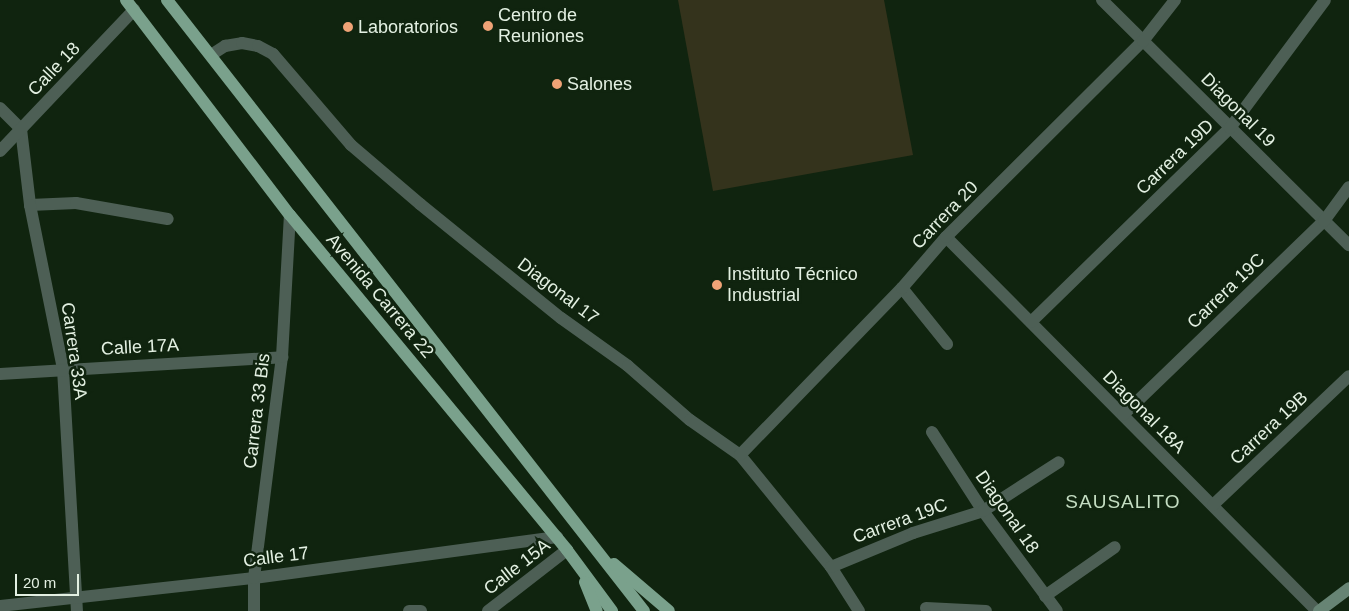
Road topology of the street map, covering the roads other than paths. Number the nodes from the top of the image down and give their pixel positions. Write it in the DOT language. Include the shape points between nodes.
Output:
graph roads {
  1 [pos="167,0"];
  2 [pos="1102,0"];
  3 [pos="1175,0"];
  4 [pos="1325,0"];
  5 [pos="130,5"];
  6 [pos="1143,41"];
  7 [pos="211,55"];
  8 [pos="0,108"];
  9 [pos="1230,128"];
  10 [pos="21,129"];
  11 [pos="0,151"];
  12 [pos="1349,187"];
  13 [pos="30,205"];
  14 [pos="290,215"];
  15 [pos="168,219"];
  16 [pos="1324,221"];
  17 [pos="946,238"];
  18 [pos="1349,245"];
  19 [pos="902,288"];
  20 [pos="1031,322"];
  21 [pos="947,344"];
  22 [pos="282,357"];
  23 [pos="63,369"];
  24 [pos="0,374"];
  25 [pos="1349,376"];
  26 [pos="1123,415"];
  27 [pos="932,432"];
  28 [pos="740,455"];
  29 [pos="1058,462"];
  30 [pos="1213,505"];
  31 [pos="983,511"];
  32 [pos="557,537"];
  33 [pos="593,546"];
  34 [pos="1115,547"];
  35 [pos="567,550"];
  36 [pos="577,564"];
  37 [pos="831,567"];
  38 [pos="254,578"];
  39 [pos="1349,588"];
  40 [pos="1046,596"];
  41 [pos="75,597"];
  42 [pos="0,606"];
  43 [pos="926,608"];
  44 [pos="76,611"];
  45 [pos="254,611"];
  46 [pos="409,611"];
  47 [pos="421,611"];
  48 [pos="488,611"];
  49 [pos="597,611"];
  50 [pos="612,611"];
  51 [pos="644,611"];
  52 [pos="669,611"];
  53 [pos="859,611"];
  54 [pos="986,611"];
  55 [pos="1056,611"];
  56 [pos="1318,611"];
  1 -- 7 [label="main road, Avenida Carrera 22"];
  2 -- 6 [label="street, Diagonal 19"];
  3 -- 6 [label="street, Carrera 20"];
  4 -- 9 [label="street, Carrera 19D"];
  5 -- 10 [label="street, Calle 18"];
  5 -- 14 [label="main road, Avenida Carrera 22"];
  6 -- 9 [label="street, Diagonal 19"];
  6 -- 17 [label="street, Carrera 20"];
  7 -- 28 [label="street, Diagonal 17" via="225,46 242,43 258,46 273,54 351,145 561,318 628,366 690,420"];
  7 -- 33 [label="main road, Avenida Carrera 22"];
  8 -- 10 [label="street"];
  9 -- 16 [label="street, Diagonal 19"];
  9 -- 20 [label="street, Carrera 19D"];
  10 -- 11 [label="street, Calle 18"];
  10 -- 13 [label="street, Carrera 33A"];
  12 -- 16 [label="street, Carrera 19C"];
  13 -- 15 [label="street" via="76,203"];
  13 -- 23 [label="street, Carrera 33A"];
  14 -- 22 [label="street, Carrera 33 Bis"];
  14 -- 32 [label="main road, Avenida Carrera 22"];
  16 -- 18 [label="street, Diagonal 19"];
  16 -- 26 [label="street, Carrera 19C"];
  17 -- 19 [label="street, Carrera 20"];
  17 -- 20 [label="street, Diagonal 18A"];
  19 -- 21 [label="street"];
  19 -- 28 [label="street, Carrera 20"];
  20 -- 26 [label="street, Diagonal 18A"];
  22 -- 23 [label="street, Calle 17A"];
  22 -- 38 [label="street, Carrera 33 Bis"];
  23 -- 24 [label="street, Calle 17A"];
  23 -- 41 [label="street, Carrera 33A"];
  25 -- 30 [label="street, Carrera 19B"];
  26 -- 30 [label="street, Diagonal 18A"];
  27 -- 31 [label="street, Diagonal 18"];
  28 -- 37 [label="street, Diagonal 17"];
  29 -- 31 [label="street, Carrera 19C"];
  30 -- 56 [label="street, Diagonal 18A"];
  31 -- 37 [label="street, Carrera 19C" via="912,533"];
  31 -- 40 [label="street, Diagonal 18"];
  32 -- 35 [label="main road, Avenida Carrera 22"];
  32 -- 38 [label="street, Calle 17"];
  33 -- 51 [label="main road, Avenida Carrera 22"];
  33 -- 52 [label="main road"];
  34 -- 40 [label="street"];
  35 -- 36 [label="main road, Avenida Carrera 22"];
  35 -- 48 [label="street, Calle 15A"];
  36 -- 49 [label="main road"];
  36 -- 50 [label="main road, Avenida Carrera 22"];
  37 -- 53 [label="street, Diagonal 17"];
  38 -- 41 [label="street, Calle 17"];
  38 -- 45 [label="street, Carrera 33 Bis"];
  39 -- 56 [label="main road"];
  40 -- 55 [label="street, Diagonal 18"];
  41 -- 42 [label="street, Calle 17"];
  41 -- 44 [label="street, Carrera 33A"];
  43 -- 54 [label="street"];
  46 -- 47 [label="street"];
}
